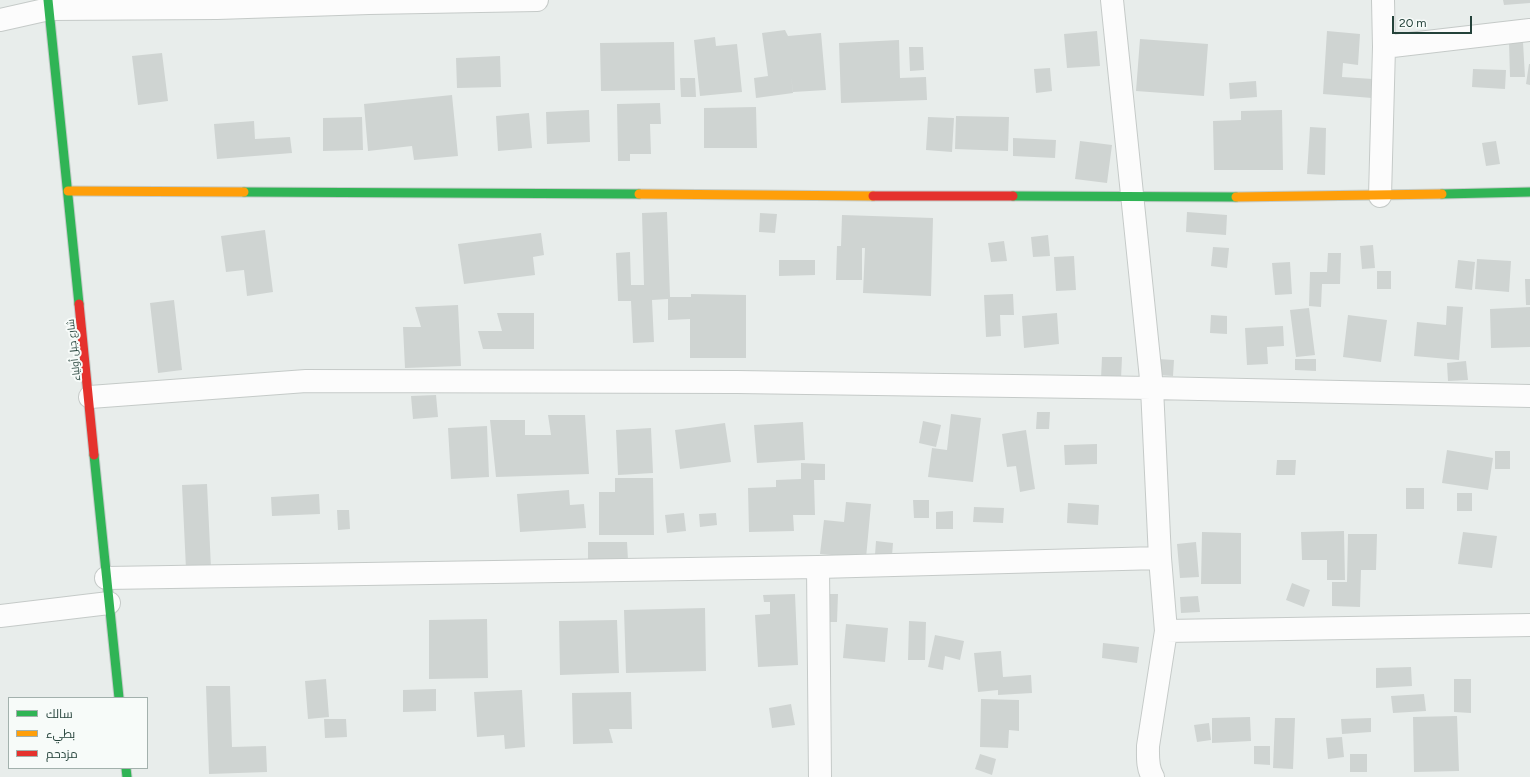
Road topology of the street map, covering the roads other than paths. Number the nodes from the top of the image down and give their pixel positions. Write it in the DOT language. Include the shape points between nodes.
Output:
graph roads {
  1 [pos="537,0"];
  2 [pos="1112,0"];
  3 [pos="1383,0"];
  4 [pos="49,4"];
  5 [pos="0,20"];
  6 [pos="1530,30"];
  7 [pos="1384,47"];
  8 [pos="68,191"];
  9 [pos="1530,192"];
  10 [pos="1380,196"];
  11 [pos="1132,197"];
  12 [pos="1152,388"];
  13 [pos="1530,396"];
  14 [pos="90,397"];
  15 [pos="1160,558"];
  16 [pos="818,567"];
  17 [pos="106,578"];
  18 [pos="109,603"];
  19 [pos="0,616"];
  20 [pos="1530,625"];
  21 [pos="1166,631"];
  22 [pos="119,697"];
  23 [pos="820,777"];
  24 [pos="1153,777"];
  1 -- 4 [label="street" via="369,2 217,8"];
  2 -- 11 [label="street"];
  3 -- 7 [label="street"];
  4 -- 5 [label="street"];
  4 -- 8 [label="main road, شارع جبل أولياء"];
  6 -- 7 [label="street"];
  7 -- 10 [label="street"];
  8 -- 11 [label="main road"];
  8 -- 14 [label="main road, شارع جبل أولياء"];
  9 -- 10 [label="main road"];
  10 -- 11 [label="main road"];
  11 -- 12 [label="street"];
  12 -- 13 [label="street"];
  12 -- 14 [label="street" via="737,382 306,381"];
  12 -- 15 [label="street"];
  14 -- 17 [label="main road, شارع جبل أولياء"];
  15 -- 16 [label="street"];
  15 -- 21 [label="street"];
  16 -- 17 [label="street"];
  16 -- 23 [label="street"];
  17 -- 18 [label="main road, شارع جبل أولياء"];
  18 -- 19 [label="street"];
  18 -- 22 [label="main road, شارع جبل أولياء"];
  20 -- 21 [label="street"];
  21 -- 24 [label="street" via="1148,746 1150,772"];
}
